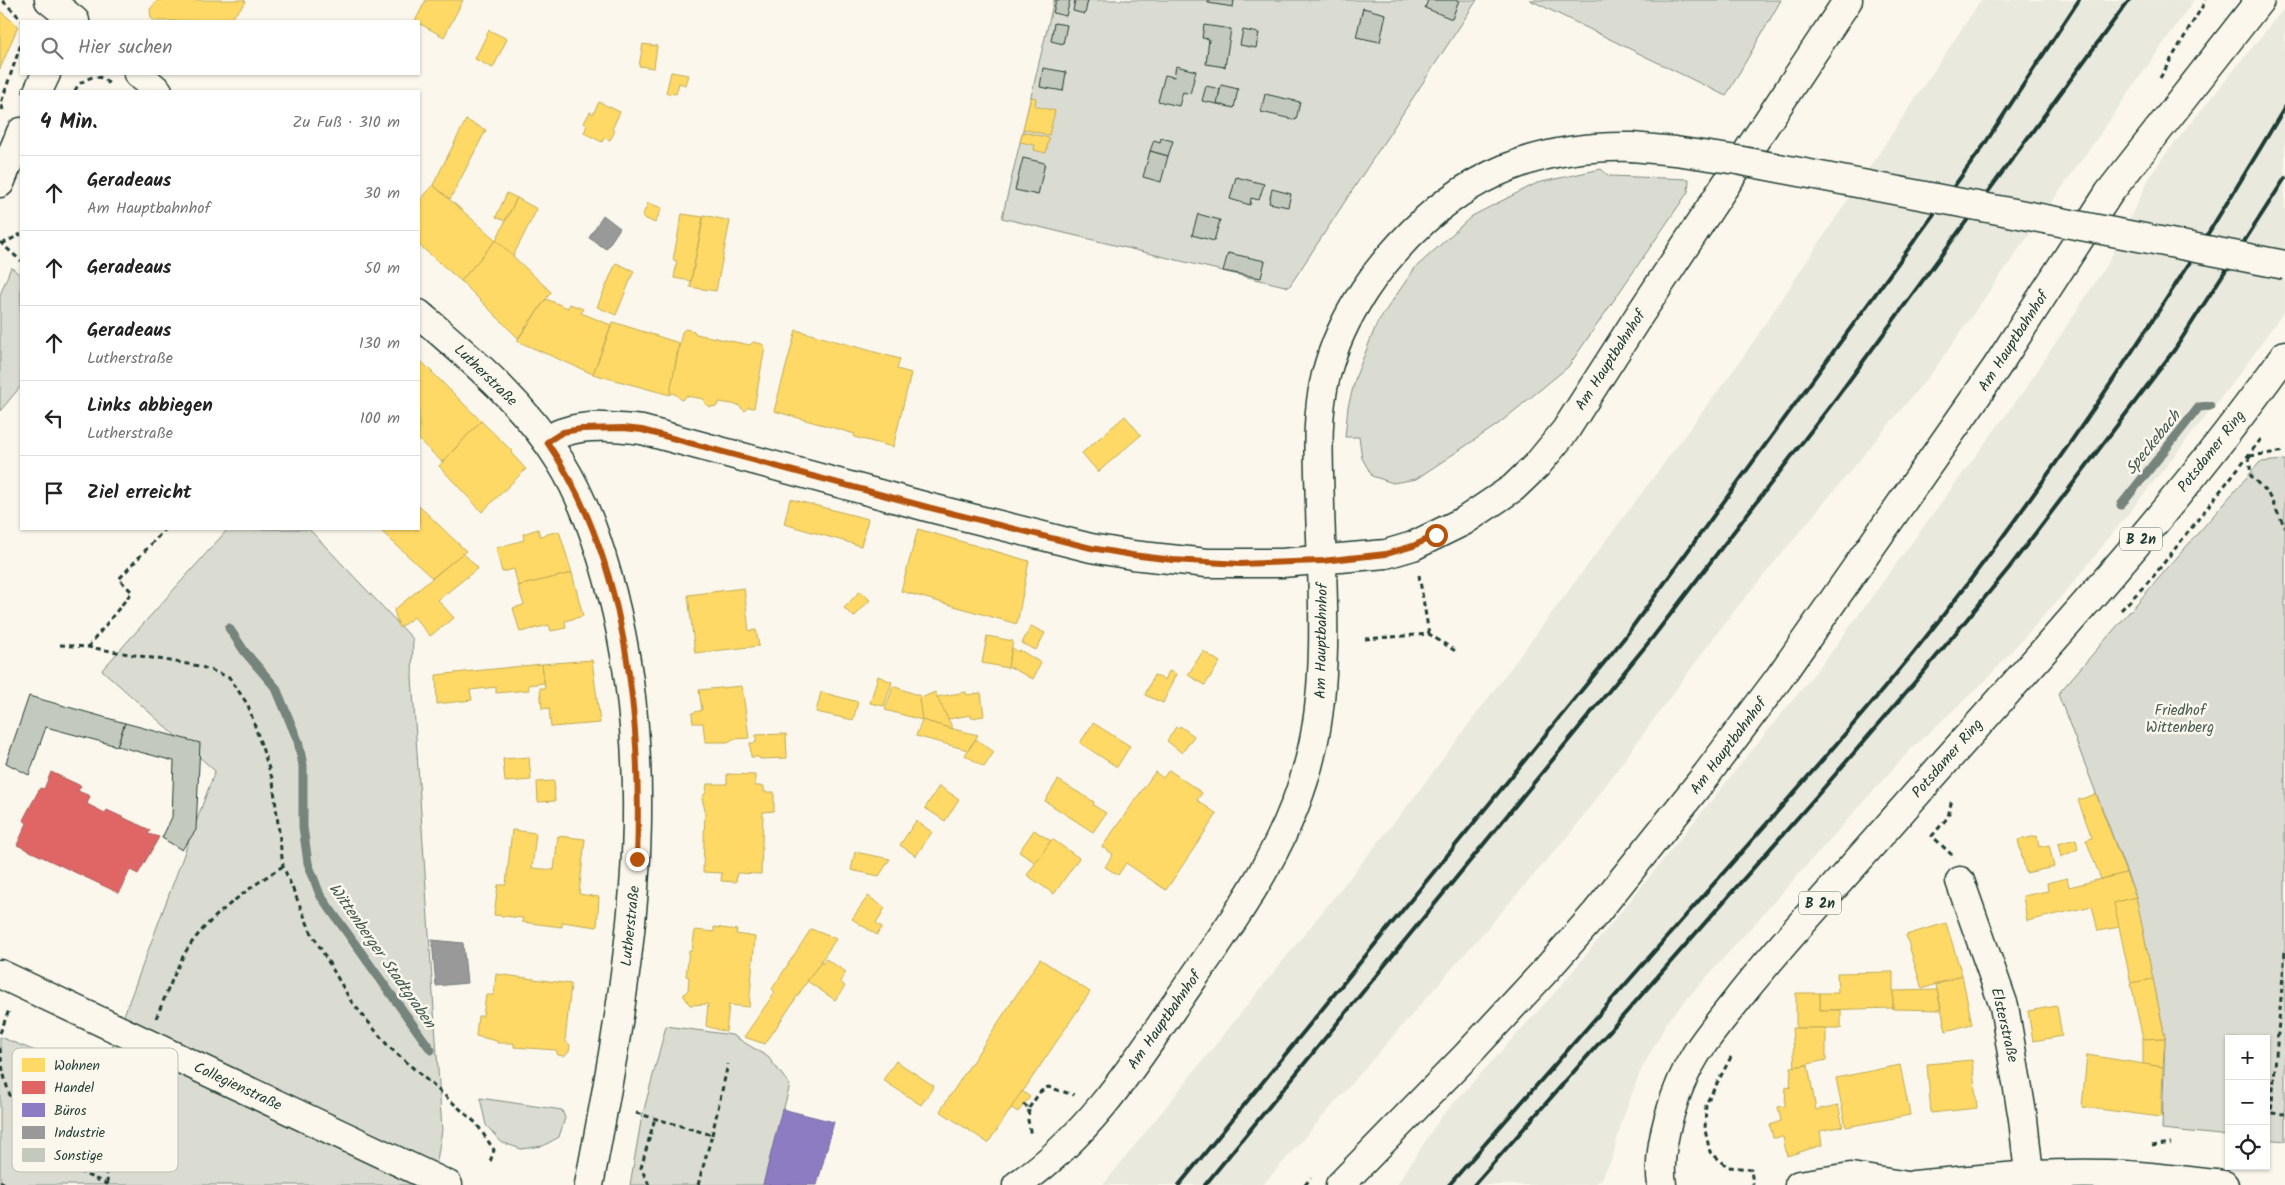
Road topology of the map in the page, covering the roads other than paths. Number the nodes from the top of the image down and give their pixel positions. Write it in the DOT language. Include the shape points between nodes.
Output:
graph roads {
  1 [pos="1848,0"];
  2 [pos="2260,0"];
  3 [pos="46,75"];
  4 [pos="139,75"];
  5 [pos="38,90"];
  6 [pos="157,90"];
  7 [pos="20,134"];
  8 [pos="0,183"];
  9 [pos="2285,265"];
  10 [pos="420,315"];
  11 [pos="2285,355"];
  12 [pos="547,442"];
  13 [pos="1322,561"];
  14 [pos="1960,881"];
  15 [pos="0,974"];
  16 [pos="159,1048"];
  17 [pos="178,1057"];
  18 [pos="2029,1174"];
  19 [pos="1329,1178"];
  20 [pos="448,1185"];
  21 [pos="589,1185"];
  22 [pos="1017,1185"];
  23 [pos="1662,1185"];
  24 [pos="1799,1185"];
  25 [pos="1902,1185"];
  26 [pos="1914,1185"];
  27 [pos="2224,1185"];
  1 -- 13 [label="street, Am Hauptbahnhof" via="1565,431 1537,465 1489,505 1413,546 1386,554"];
  2 -- 19 [label="street, Am Hauptbahnhof" via="2115,185 1969,408 1779,678 1707,774 1596,913 1466,1056"];
  3 -- 5 [label="street"];
  4 -- 6 [label="street"];
  7 -- 8 [label="street"];
  9 -- 13 [label="street, bridge" via="1676,151 1605,146 1554,153 1508,167 1456,196 1409,234 1373,278 1337,342 1322,392 1319,415"];
  10 -- 12 [label="street, Lutherstraße" via="485,371"];
  11 -- 23 [label="street, Potsdamer Ring / B 2n" via="2128,556 1818,905 1710,1033 1684,1076 1672,1105 1662,1156"];
  12 -- 13 [label="street" via="563,432 581,429 642,430 1091,548 1206,563"];
  12 -- 21 [label="street, Lutherstraße" via="571,480 602,555 620,624 638,764 632,922"];
  13 -- 22 [label="street, Am Hauptbahnhof" via="1319,707 1313,747 1292,813 1268,863 1220,940 1122,1082 1050,1159"];
  14 -- 18 [label="street, Elsterstraße" via="2004,1006"];
  15 -- 16 [label="street, Collegienstraße"];
  17 -- 20 [label="street, Collegienstraße"];
  18 -- 26 [label="street"];
  18 -- 27 [label="street" via="2109,1174"];
  24 -- 25 [label="street" via="1851,1177"];
}
